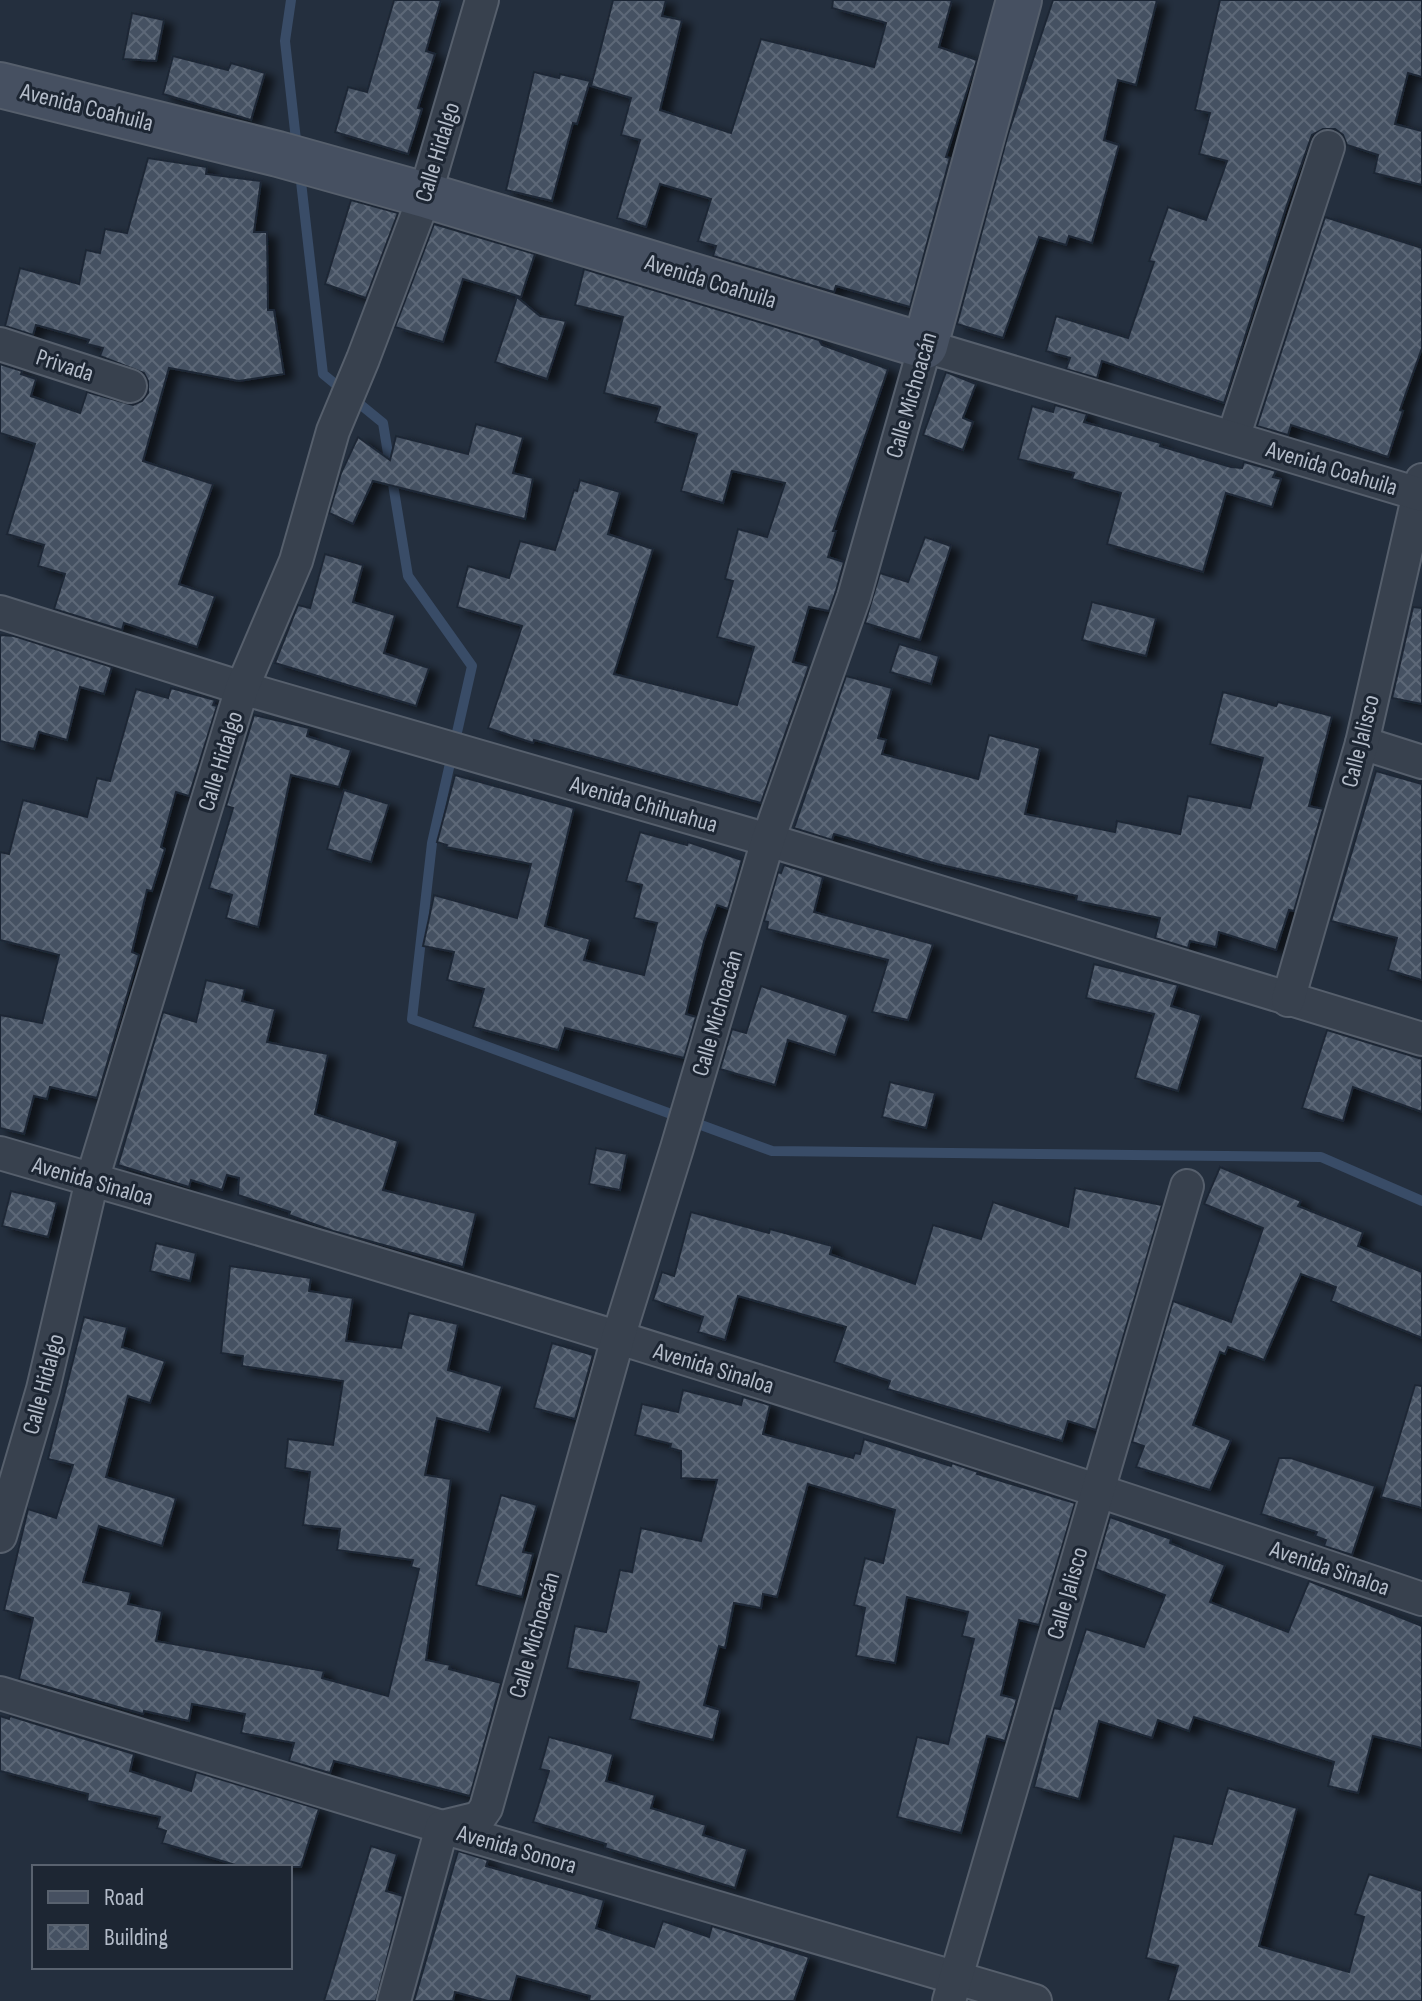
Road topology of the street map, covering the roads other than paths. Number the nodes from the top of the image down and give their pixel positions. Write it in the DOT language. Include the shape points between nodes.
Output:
graph roads {
  1 [pos="482,0"];
  2 [pos="1019,0"];
  3 [pos="0,85"];
  4 [pos="1328,147"];
  5 [pos="425,195"];
  6 [pos="0,344"];
  7 [pos="925,346"];
  8 [pos="130,386"];
  9 [pos="1233,438"];
  10 [pos="1421,490"];
  11 [pos="0,612"];
  12 [pos="242,688"];
  13 [pos="1362,743"];
  14 [pos="1422,762"];
  15 [pos="768,840"];
  16 [pos="1288,1000"];
  17 [pos="1422,1039"];
  18 [pos="0,1153"];
  19 [pos="92,1180"];
  20 [pos="1187,1186"];
  21 [pos="618,1338"];
  22 [pos="1098,1489"];
  23 [pos="0,1536"];
  24 [pos="1422,1599"];
  25 [pos="0,1693"];
  26 [pos="442,1827"];
  27 [pos="953,1989"];
  28 [pos="394,2001"];
  29 [pos="1035,2001"];
  1 -- 5 [label="street, Calle Hidalgo"];
  2 -- 7 [label="street, Calle Michoacán"];
  3 -- 5 [label="street, Avenida Coahuila"];
  4 -- 9 [label="street"];
  5 -- 7 [label="street, Avenida Coahuila"];
  5 -- 12 [label="street, Calle Hidalgo" via="333,431 296,561"];
  6 -- 8 [label="street, Privada"];
  7 -- 9 [label="street, Avenida Coahuila"];
  7 -- 15 [label="street, Calle Michoacán" via="854,597"];
  9 -- 10 [label="street, Avenida Coahuila"];
  10 -- 13 [label="street, Calle Jalisco"];
  11 -- 12 [label="street, Avenida Chihuahua"];
  12 -- 15 [label="street, Avenida Chihuahua"];
  12 -- 19 [label="street, Calle Hidalgo"];
  13 -- 14 [label="street"];
  13 -- 16 [label="street, Calle Jalisco"];
  15 -- 16 [label="street, Avenida Chihuahua"];
  15 -- 21 [label="street, Calle Michoacán"];
  16 -- 17 [label="street, Avenida Chihuahua"];
  18 -- 19 [label="street, Avenida Sinaloa"];
  19 -- 21 [label="street, Avenida Sinaloa"];
  19 -- 23 [label="street, Calle Hidalgo" via="43,1389"];
  20 -- 22 [label="street, Calle Jalisco"];
  21 -- 22 [label="street, Avenida Sinaloa"];
  21 -- 26 [label="street, Calle Michoacán" via="486,1808 479,1818"];
  22 -- 24 [label="street, Avenida Sinaloa"];
  22 -- 27 [label="street, Calle Jalisco"];
  25 -- 26 [label="street, Avenida Sonora"];
  26 -- 27 [label="street, Avenida Sonora"];
  26 -- 28 [label="street"];
  27 -- 29 [label="street, Avenida Sonora"];
}
